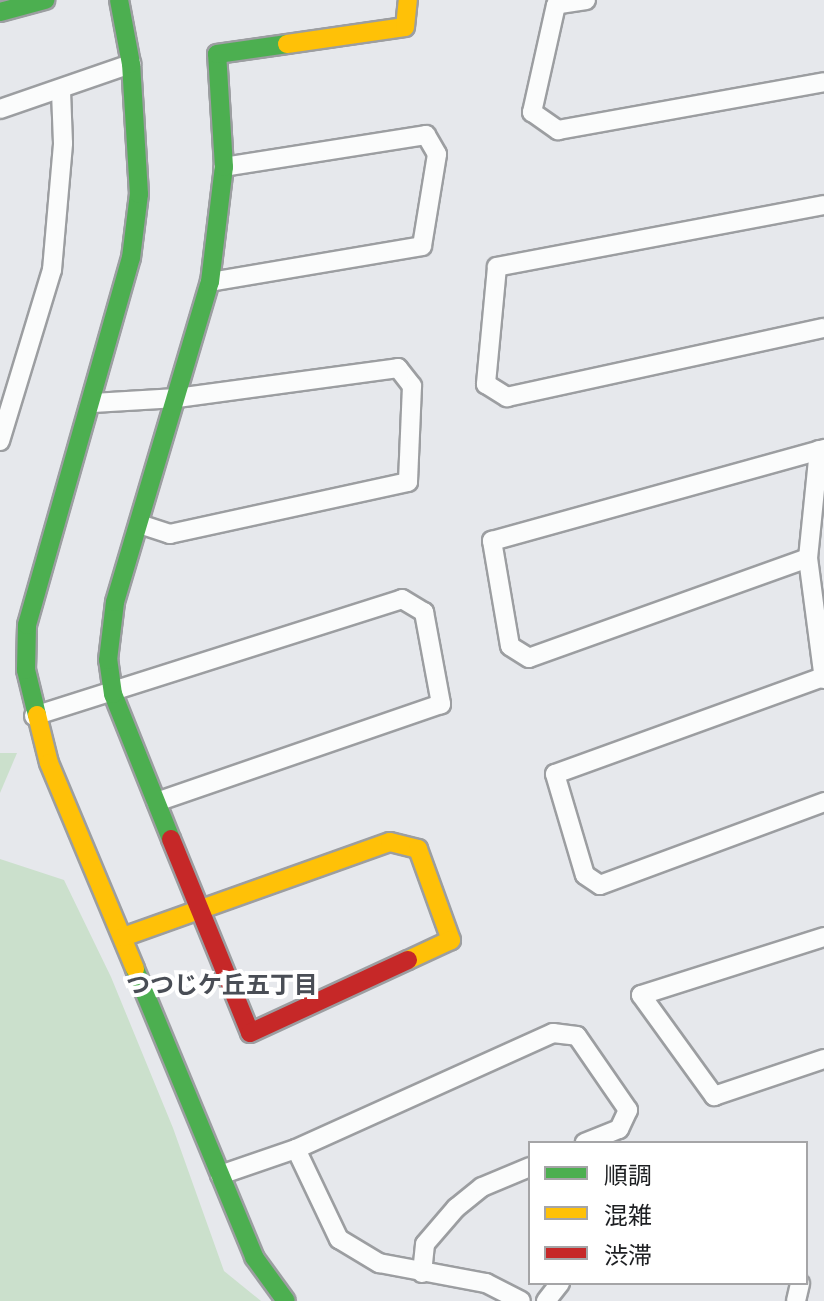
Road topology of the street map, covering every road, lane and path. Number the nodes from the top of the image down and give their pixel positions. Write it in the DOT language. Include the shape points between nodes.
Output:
graph roads {
  1 [pos="45,0"];
  2 [pos="119,0"];
  3 [pos="408,0"];
  4 [pos="586,0"];
  5 [pos="0,12"];
  6 [pos="131,64"];
  7 [pos="824,82"];
  8 [pos="61,91"];
  9 [pos="0,109"];
  10 [pos="224,167"];
  11 [pos="824,205"];
  12 [pos="210,282"];
  13 [pos="824,328"];
  14 [pos="177,398"];
  15 [pos="93,403"];
  16 [pos="0,441"];
  17 [pos="821,450"];
  18 [pos="139,524"];
  19 [pos="808,558"];
  20 [pos="824,678"];
  21 [pos="113,694"];
  22 [pos="34,716"];
  23 [pos="156,802"];
  24 [pos="824,802"];
  25 [pos="198,908"];
  26 [pos="123,937"];
  27 [pos="824,937"];
  28 [pos="824,1059"];
  29 [pos="590,1141"];
  30 [pos="296,1149"];
  31 [pos="528,1168"];
  32 [pos="220,1175"];
  33 [pos="422,1273"];
  34 [pos="558,1285"];
  35 [pos="286,1301"];
  36 [pos="521,1301"];
  37 [pos="546,1301"];
  1 -- 5 [label="street"];
  2 -- 6 [label="street"];
  3 -- 10 [label="street" via="405,27 217,54"];
  4 -- 7 [label="street" via="556,5 532,112 558,130"];
  6 -- 8 [label="street"];
  6 -- 15 [label="street" via="139,194 131,258"];
  8 -- 9 [label="street"];
  8 -- 16 [label="street" via="63,143 52,270"];
  10 -- 12 [label="street"];
  10 -- 12 [label="street" via="426,135 437,154 422,246"];
  11 -- 13 [label="street" via="497,267 486,384 507,397"];
  12 -- 14 [label="street"];
  14 -- 15 [label="street"];
  14 -- 18 [label="street"];
  14 -- 18 [label="street" via="398,368 412,386 408,482 170,534"];
  15 -- 22 [label="street" via="39,568 27,625"];
  17 -- 19 [label="street"];
  17 -- 19 [label="street" via="492,541 510,646 529,658"];
  18 -- 21 [label="street" via="115,602 108,660"];
  19 -- 20 [label="street"];
  20 -- 24 [label="street" via="555,774 585,875 600,885"];
  21 -- 22 [label="street"];
  21 -- 23 [label="street"];
  21 -- 23 [label="street" via="402,599 424,612 441,704"];
  22 -- 26 [label="street"];
  23 -- 25 [label="street"];
  25 -- 25 [label="street" via="390,842 418,849 451,940 250,1033"];
  25 -- 26 [label="street"];
  26 -- 32 [label="street"];
  27 -- 28 [label="street" via="641,995 714,1096"];
  29 -- 30 [label="street" via="619,1129 628,1110 577,1036 553,1033"];
  30 -- 32 [label="street"];
  30 -- 33 [label="street" via="339,1239 379,1263"];
  31 -- 33 [label="street" via="482,1187 456,1208 425,1244"];
  32 -- 35 [label="street" via="254,1257"];
  33 -- 36 [label="street" via="486,1283"];
  34 -- 37 [label="street"];
}
